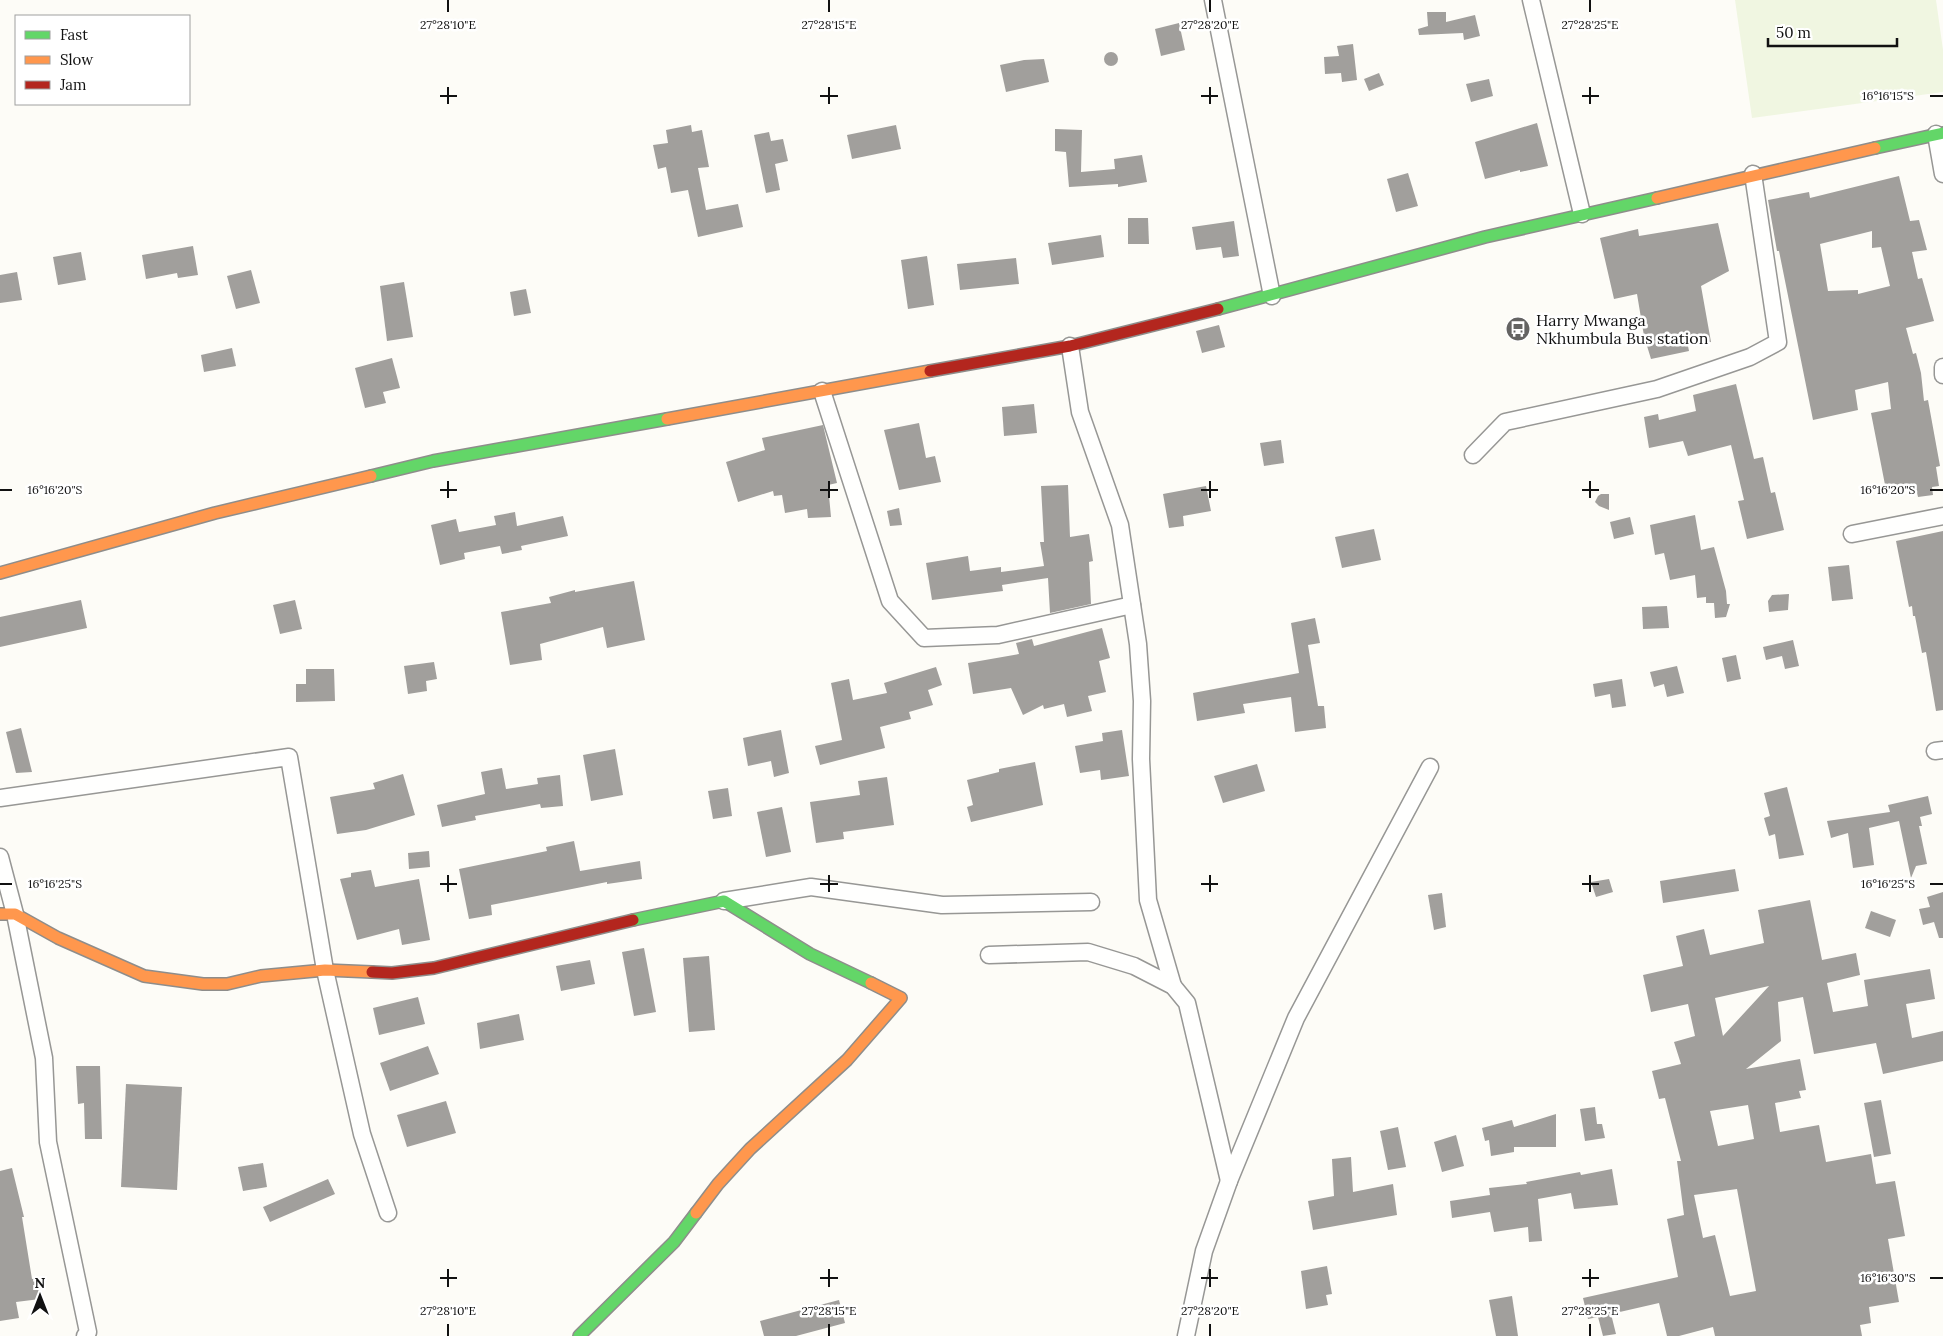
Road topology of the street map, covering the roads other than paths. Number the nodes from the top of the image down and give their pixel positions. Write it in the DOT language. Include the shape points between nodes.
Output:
graph roads {
  1 [pos="1213,0"];
  2 [pos="1531,0"];
  3 [pos="1940,133"];
  4 [pos="1752,174"];
  5 [pos="1943,174"];
  6 [pos="1582,214"];
  7 [pos="1272,296"];
  8 [pos="1070,346"];
  9 [pos="1943,367"];
  10 [pos="1943,375"];
  11 [pos="822,392"];
  12 [pos="1473,455"];
  13 [pos="1943,516"];
  14 [pos="1852,534"];
  15 [pos="0,573"];
  16 [pos="1132,605"];
  17 [pos="1430,767"];
  18 [pos="0,798"];
  19 [pos="0,857"];
  20 [pos="724,901"];
  21 [pos="1091,902"];
  22 [pos="7,914"];
  23 [pos="989,956"];
  24 [pos="325,970"];
  25 [pos="1173,986"];
  26 [pos="1229,1181"];
  27 [pos="388,1212"];
  28 [pos="85,1336"];
  29 [pos="579,1336"];
  30 [pos="1186,1336"];
  1 -- 7 [label="street"];
  2 -- 6 [label="street"];
  3 -- 4 [label="street"];
  3 -- 5 [label="street"];
  4 -- 6 [label="street"];
  4 -- 12 [label="street" via="1778,342 1750,356 1657,389 1505,422"];
  6 -- 7 [label="street" via="1485,237"];
  7 -- 8 [label="street"];
  8 -- 11 [label="street"];
  8 -- 16 [label="street" via="1080,412 1120,525"];
  9 -- 10 [label="street"];
  11 -- 15 [label="street" via="433,461 215,513"];
  11 -- 16 [label="street" via="890,601 924,638 998,635"];
  13 -- 14 [label="street"];
  16 -- 25 [label="street" via="1142,701 1141,759 1148,900"];
  17 -- 26 [label="street" via="1296,1018"];
  18 -- 24 [label="street" via="289,757"];
  19 -- 22 [label="street"];
  20 -- 21 [label="street" via="811,887 942,905"];
  20 -- 24 [label="street" via="570,934 434,968 392,973"];
  20 -- 29 [label="street" via="810,954 900,998 847,1060 750,1149 718,1184 674,1242"];
  22 -- 24 [label="street" via="144,976 227,984 261,976"];
  22 -- 28 [label="street" via="44,1058 48,1142 88,1332"];
  23 -- 25 [label="street" via="1088,952 1134,966"];
  24 -- 27 [label="street" via="362,1134"];
  25 -- 26 [label="street" via="1187,1003"];
  26 -- 30 [label="street" via="1204,1250"];
}
